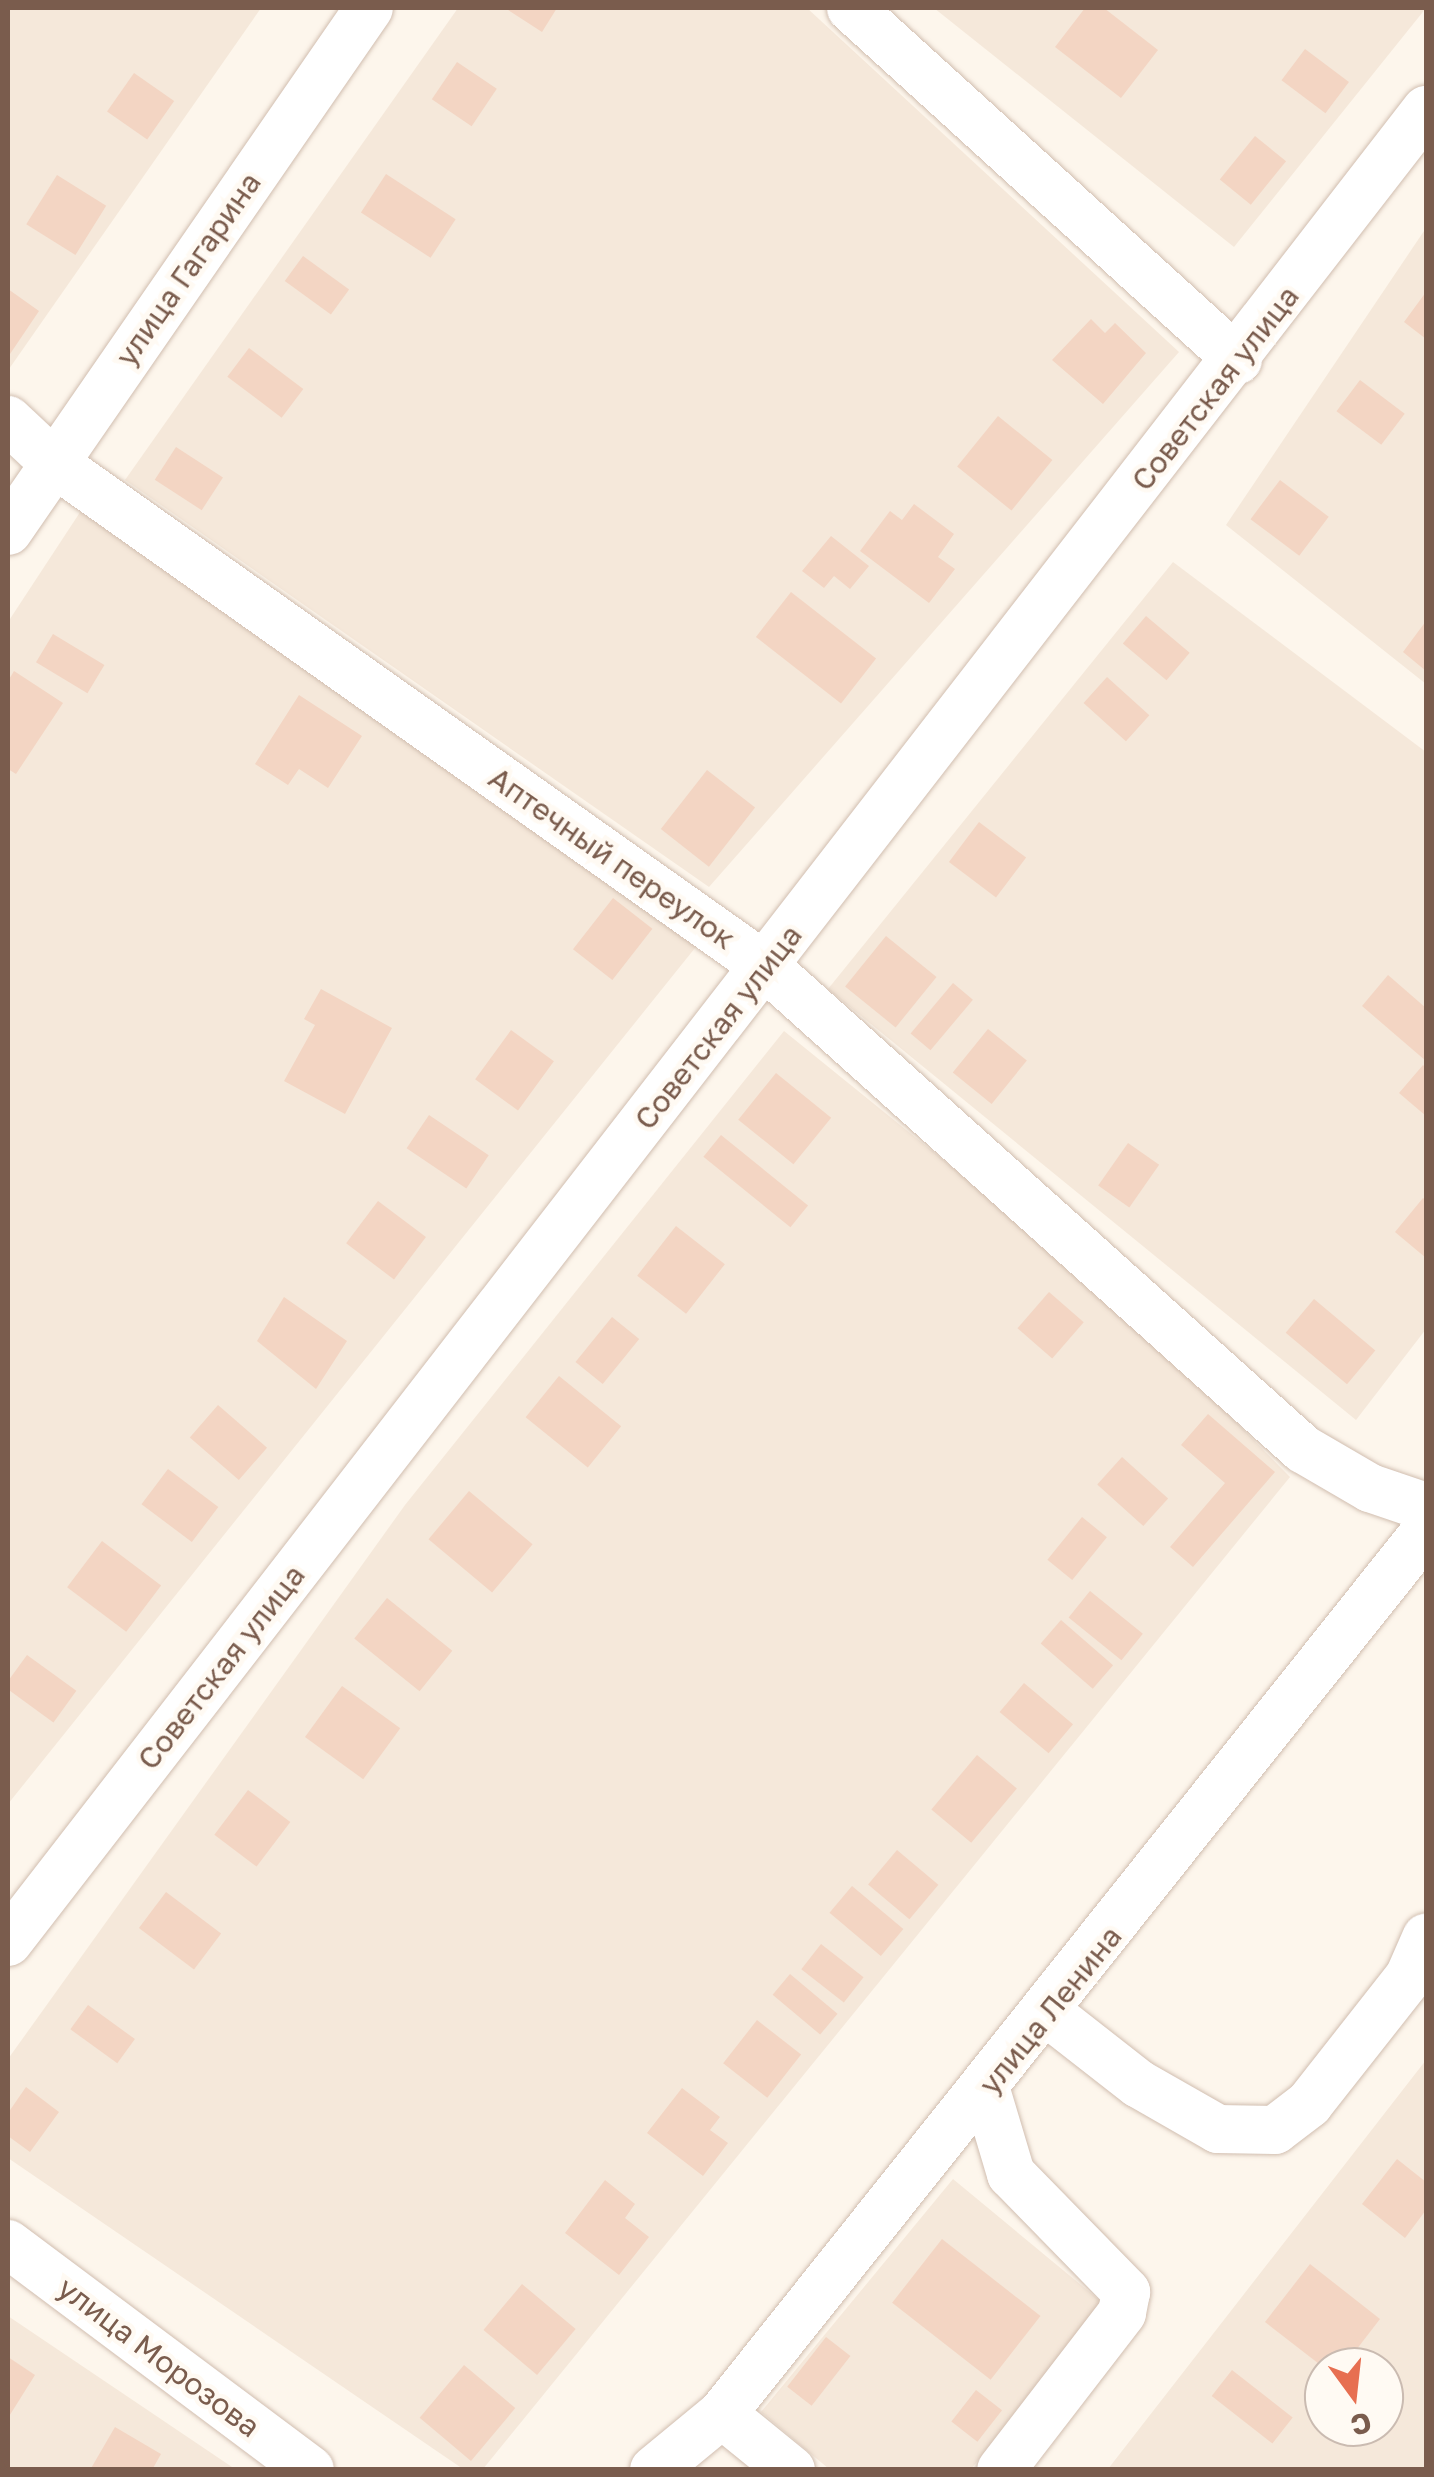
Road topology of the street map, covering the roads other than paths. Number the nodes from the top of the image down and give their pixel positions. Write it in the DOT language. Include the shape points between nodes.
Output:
graph roads {
  1 [pos="370,8"];
  2 [pos="850,8"];
  3 [pos="1426,110"];
  4 [pos="1238,360"];
  5 [pos="8,420"];
  6 [pos="54,463"];
  7 [pos="8,531"];
  8 [pos="766,966"];
  9 [pos="1426,1507"];
  10 [pos="1426,1531"];
  11 [pos="1426,1938"];
  12 [pos="8,1942"];
  13 [pos="1048,2013"];
  14 [pos="986,2090"];
  15 [pos="8,2244"];
  16 [pos="722,2414"];
  17 [pos="310,2470"];
  18 [pos="654,2470"];
  19 [pos="791,2470"];
  20 [pos="1001,2470"];
  1 -- 6 [label="street, улица Гагарина"];
  2 -- 4 [label="street"];
  3 -- 4 [label="street, Советская улица"];
  4 -- 8 [label="street, Советская улица"];
  5 -- 6 [label="street, Аптечный переулок"];
  6 -- 7 [label="street, улица Гагарина"];
  6 -- 8 [label="street, Аптечный переулок"];
  8 -- 9 [label="street, Аптечный переулок" via="1304,1449 1370,1488"];
  8 -- 12 [label="street, Советская улица"];
  10 -- 13 [label="street, улица Ленина"];
  11 -- 13 [label="street" via="1409,1977 1310,2104 1276,2130 1218,2129 1139,2084"];
  13 -- 14 [label="street, улица Ленина"];
  14 -- 16 [label="street, улица Ленина"];
  14 -- 20 [label="street" via="1011,2174 1126,2292 1122,2312"];
  15 -- 17 [label="street, улица Морозова"];
  16 -- 18 [label="street, улица Ленина"];
  16 -- 19 [label="street"];
}
